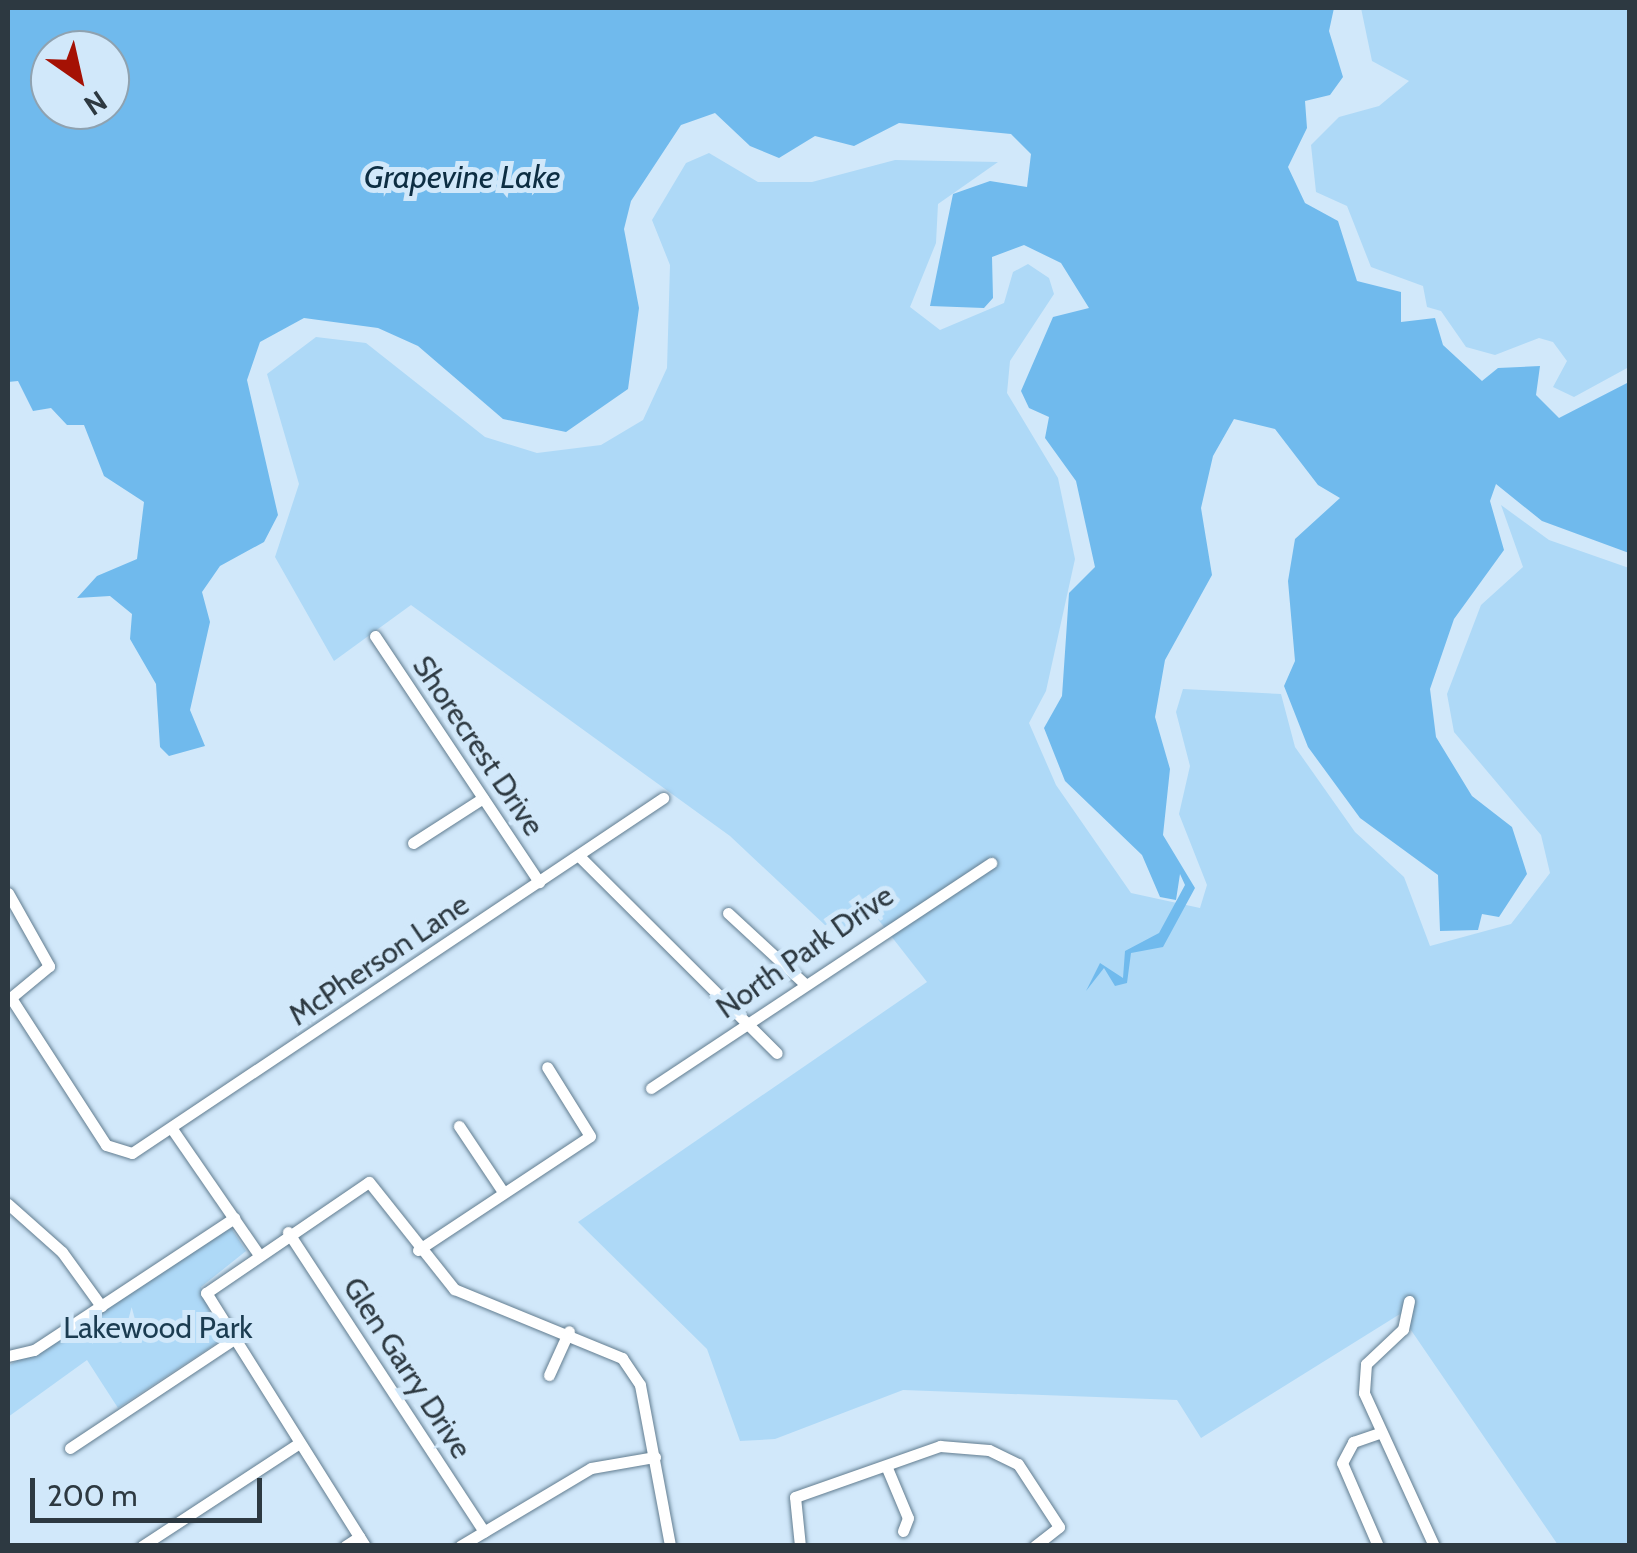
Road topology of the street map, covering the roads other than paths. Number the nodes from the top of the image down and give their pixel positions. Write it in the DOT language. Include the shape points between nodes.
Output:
graph roads {
  1 [pos="374,636"];
  2 [pos="482,798"];
  3 [pos="663,798"];
  4 [pos="412,843"];
  5 [pos="579,856"];
  6 [pos="991,864"];
  7 [pos="540,882"];
  8 [pos="8,893"];
  9 [pos="728,912"];
  10 [pos="806,984"];
  11 [pos="9,999"];
  12 [pos="746,1024"];
  13 [pos="777,1053"];
  14 [pos="547,1068"];
  15 [pos="651,1088"];
  16 [pos="459,1126"];
  17 [pos="172,1129"];
  18 [pos="504,1192"];
  19 [pos="8,1204"];
  20 [pos="234,1218"];
  21 [pos="288,1232"];
  22 [pos="418,1250"];
  23 [pos="258,1252"];
  24 [pos="1410,1301"];
  25 [pos="101,1306"];
  26 [pos="570,1331"];
  27 [pos="234,1339"];
  28 [pos="8,1356"];
  29 [pos="549,1375"];
  30 [pos="1379,1432"];
  31 [pos="298,1444"];
  32 [pos="70,1448"];
  33 [pos="655,1457"];
  34 [pos="887,1468"];
  35 [pos="903,1531"];
  36 [pos="484,1532"];
  37 [pos="362,1541"];
  38 [pos="142,1546"];
  39 [pos="345,1546"];
  40 [pos="460,1546"];
  41 [pos="670,1546"];
  42 [pos="800,1546"];
  43 [pos="1035,1546"];
  44 [pos="1378,1546"];
  45 [pos="1434,1546"];
  1 -- 2 [label="street, Shorecrest Drive"];
  2 -- 4 [label="street"];
  2 -- 7 [label="street, Shorecrest Drive"];
  3 -- 5 [label="street, McPherson Lane"];
  5 -- 7 [label="street, McPherson Lane"];
  5 -- 12 [label="street"];
  6 -- 10 [label="street, North Park Drive"];
  7 -- 17 [label="street, McPherson Lane"];
  8 -- 11 [label="street" via="49,966"];
  9 -- 10 [label="street"];
  10 -- 12 [label="street, North Park Drive"];
  11 -- 17 [label="street, McPherson Lane" via="120,1155"];
  12 -- 13 [label="street"];
  12 -- 15 [label="street, North Park Drive"];
  14 -- 18 [label="street" via="590,1136"];
  16 -- 18 [label="street"];
  17 -- 20 [label="street"];
  18 -- 22 [label="street"];
  19 -- 25 [label="street" via="62,1252"];
  20 -- 23 [label="street"];
  20 -- 25 [label="street"];
  21 -- 22 [label="street" via="369,1182"];
  21 -- 23 [label="street"];
  21 -- 36 [label="street, Glen Garry Drive"];
  22 -- 26 [label="street" via="454,1289"];
  23 -- 27 [label="street" via="206,1293"];
  24 -- 30 [label="street" via="1403,1329 1363,1373"];
  25 -- 28 [label="street" via="34,1350"];
  26 -- 29 [label="street"];
  26 -- 33 [label="street" via="609,1348 640,1385"];
  27 -- 31 [label="street"];
  27 -- 32 [label="street"];
  30 -- 44 [label="street" via="1353,1442 1342,1463"];
  30 -- 45 [label="street"];
  31 -- 37 [label="street"];
  31 -- 38 [label="street"];
  33 -- 36 [label="street" via="591,1468"];
  33 -- 41 [label="street"];
  34 -- 35 [label="street" via="908,1518"];
  34 -- 42 [label="street" via="793,1504"];
  34 -- 43 [label="street" via="932,1447 1004,1453 1058,1527"];
  36 -- 40 [label="street"];
  37 -- 39 [label="street"];
}
